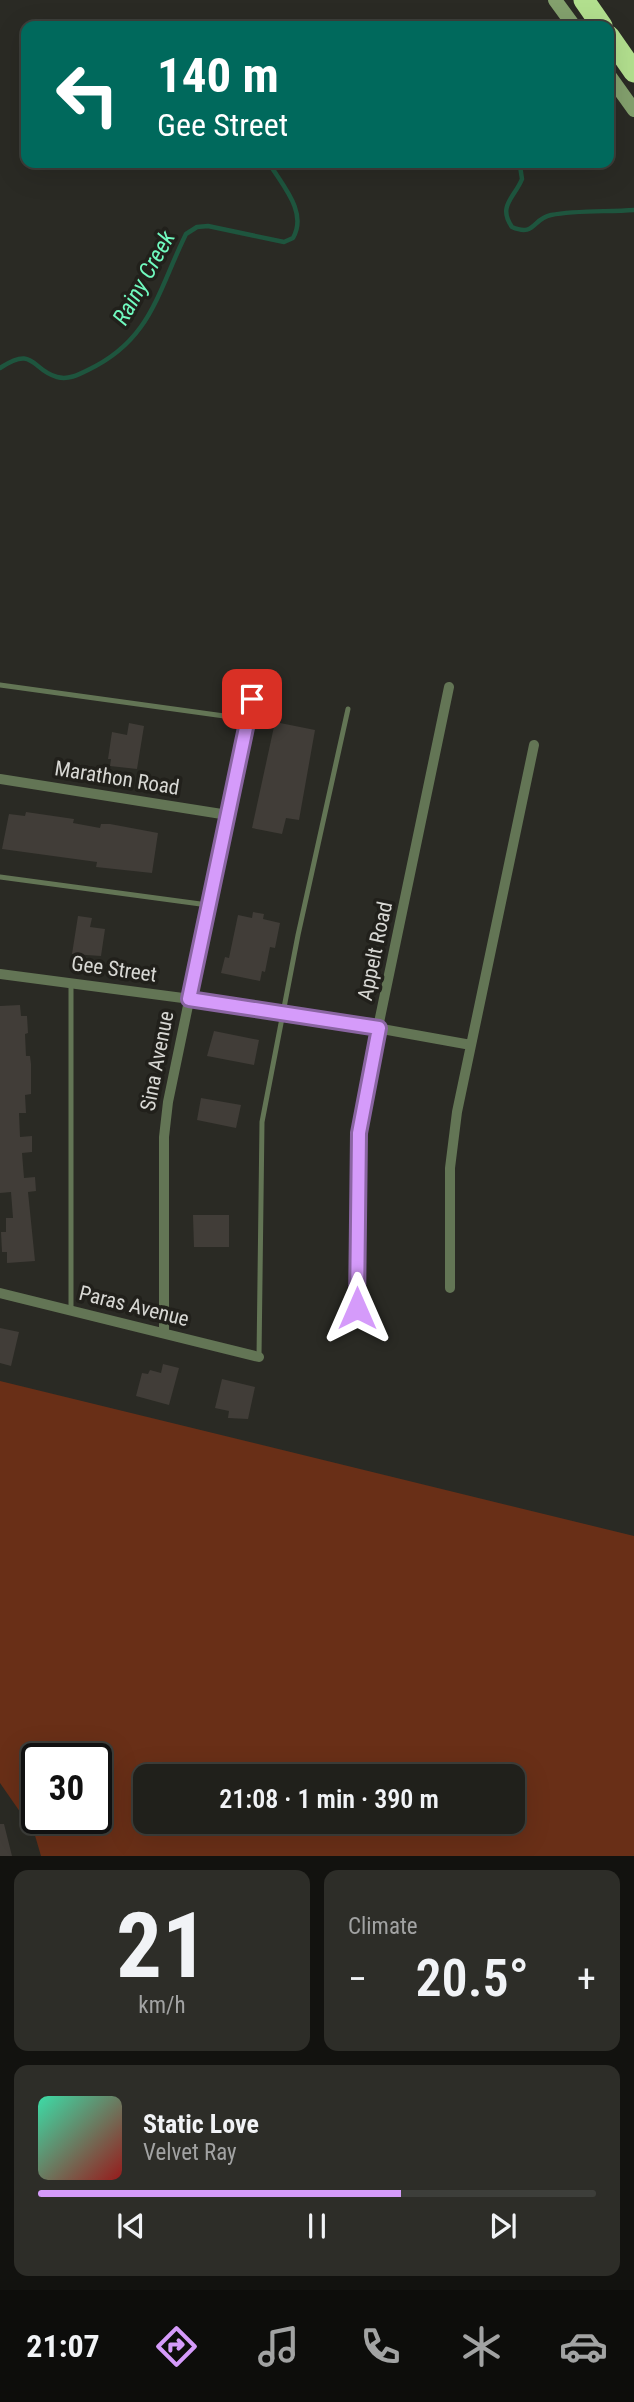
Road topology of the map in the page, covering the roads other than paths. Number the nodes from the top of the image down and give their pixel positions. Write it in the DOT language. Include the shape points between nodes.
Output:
graph roads {
  1 [pos="555,0"];
  2 [pos="584,0"];
  3 [pos="570,21"];
  4 [pos="599,21"];
  5 [pos="614,43"];
  6 [pos="634,72"];
  7 [pos="614,82"];
  8 [pos="634,110"];
  9 [pos="256,678"];
  10 [pos="0,685"];
  11 [pos="449,687"];
  12 [pos="348,709"];
  13 [pos="248,720"];
  14 [pos="534,745"];
  15 [pos="0,779"];
  16 [pos="228,815"];
  17 [pos="0,877"];
  18 [pos="209,905"];
  19 [pos="0,974"];
  20 [pos="71,983"];
  21 [pos="189,999"];
  22 [pos="282,1012"];
  23 [pos="379,1028"];
  24 [pos="471,1045"];
  25 [pos="450,1287"];
  26 [pos="0,1293"];
  27 [pos="357,1308"];
  28 [pos="71,1310"];
  29 [pos="164,1333"];
  30 [pos="259,1357"];
  1 -- 3 [label="main road"];
  2 -- 4 [label="highway"];
  5 -- 6 [label="highway"];
  7 -- 8 [label="main road"];
  9 -- 13 [label="street, Sina Avenue"];
  10 -- 13 [label="lane"];
  11 -- 23 [label="street, Appelt Road"];
  12 -- 22 [label="lane"];
  13 -- 16 [label="street, Sina Avenue"];
  14 -- 24 [label="street"];
  15 -- 16 [label="street, Marathon Road"];
  16 -- 18 [label="street, Sina Avenue"];
  17 -- 18 [label="lane"];
  18 -- 21 [label="street, Sina Avenue"];
  19 -- 20 [label="street, Gee Street"];
  20 -- 21 [label="street, Gee Street"];
  20 -- 28 [label="lane"];
  21 -- 22 [label="street, Gee Street"];
  21 -- 29 [label="street, Sina Avenue" via="164,1137"];
  22 -- 23 [label="street, Gee Street"];
  22 -- 30 [label="lane" via="262,1122"];
  23 -- 24 [label="street, Gee Street"];
  23 -- 27 [label="street, Appelt Road" via="359,1133"];
  24 -- 25 [label="street" via="450,1168"];
  26 -- 28 [label="street, Paras Avenue"];
  28 -- 29 [label="street, Paras Avenue"];
  29 -- 30 [label="street, Paras Avenue"];
}
